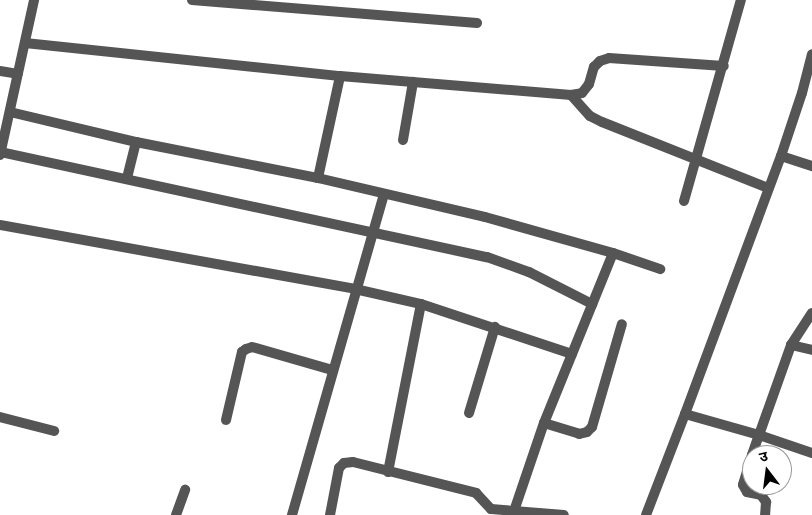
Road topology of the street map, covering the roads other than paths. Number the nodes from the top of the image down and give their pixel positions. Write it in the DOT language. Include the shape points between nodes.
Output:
graph roads {
  1 [pos="34,0"];
  2 [pos="192,0"];
  3 [pos="741,0"];
  4 [pos="477,23"];
  5 [pos="25,43"];
  6 [pos="812,54"];
  7 [pos="724,66"];
  8 [pos="0,71"];
  9 [pos="18,74"];
  10 [pos="340,76"];
  11 [pos="413,82"];
  12 [pos="571,95"];
  13 [pos="10,112"];
  14 [pos="403,140"];
  15 [pos="136,142"];
  16 [pos="0,153"];
  17 [pos="781,156"];
  18 [pos="697,160"];
  19 [pos="812,166"];
  20 [pos="127,178"];
  21 [pos="318,178"];
  22 [pos="768,188"];
  23 [pos="384,194"];
  24 [pos="684,200"];
  25 [pos="0,225"];
  26 [pos="373,232"];
  27 [pos="613,253"];
  28 [pos="660,269"];
  29 [pos="355,289"];
  30 [pos="421,304"];
  31 [pos="592,304"];
  32 [pos="812,313"];
  33 [pos="622,324"];
  34 [pos="495,327"];
  35 [pos="791,344"];
  36 [pos="812,350"];
  37 [pos="572,354"];
  38 [pos="332,370"];
  39 [pos="469,413"];
  40 [pos="685,414"];
  41 [pos="0,417"];
  42 [pos="226,420"];
  43 [pos="544,423"];
  44 [pos="54,431"];
  45 [pos="759,435"];
  46 [pos="756,445"];
  47 [pos="812,453"];
  48 [pos="388,472"];
  49 [pos="185,490"];
  50 [pos="760,495"];
  51 [pos="514,512"];
  52 [pos="176,515"];
  53 [pos="292,515"];
  54 [pos="330,515"];
  55 [pos="564,515"];
  56 [pos="646,515"];
  57 [pos="765,515"];
  1 -- 5 [label="street"];
  2 -- 4 [label="street"];
  3 -- 7 [label="street"];
  5 -- 9 [label="street"];
  5 -- 10 [label="street"];
  6 -- 17 [label="street"];
  7 -- 12 [label="street" via="609,58 594,67 589,84 582,93"];
  7 -- 18 [label="street"];
  8 -- 9 [label="street"];
  9 -- 13 [label="street"];
  10 -- 11 [label="street"];
  10 -- 21 [label="street"];
  11 -- 12 [label="street"];
  11 -- 14 [label="street"];
  12 -- 18 [label="street" via="590,116"];
  13 -- 15 [label="street"];
  13 -- 16 [label="street"];
  15 -- 20 [label="street"];
  15 -- 21 [label="street"];
  16 -- 20 [label="street"];
  17 -- 19 [label="street"];
  17 -- 22 [label="street"];
  18 -- 22 [label="street"];
  18 -- 24 [label="street"];
  20 -- 26 [label="street"];
  21 -- 23 [label="street"];
  22 -- 40 [label="street"];
  23 -- 26 [label="street"];
  23 -- 27 [label="street" via="485,217"];
  25 -- 29 [label="street"];
  26 -- 29 [label="street"];
  26 -- 31 [label="street" via="486,256 529,272"];
  27 -- 28 [label="street"];
  27 -- 31 [label="street"];
  29 -- 30 [label="street"];
  29 -- 38 [label="street"];
  30 -- 34 [label="street"];
  30 -- 48 [label="street"];
  31 -- 37 [label="street"];
  32 -- 35 [label="street"];
  33 -- 43 [label="street" via="592,427 579,434"];
  34 -- 37 [label="street"];
  34 -- 39 [label="street"];
  35 -- 36 [label="street"];
  35 -- 45 [label="street"];
  37 -- 43 [label="street"];
  38 -- 42 [label="street" via="246,348 242,352"];
  38 -- 53 [label="street"];
  40 -- 45 [label="street"];
  40 -- 56 [label="street"];
  41 -- 44 [label="street"];
  43 -- 51 [label="street"];
  45 -- 46 [label="street"];
  45 -- 47 [label="street"];
  48 -- 51 [label="street" via="476,493 491,510"];
  48 -- 54 [label="street" via="353,462 344,463 339,468"];
  49 -- 52 [label="street"];
  50 -- 57 [label="street" via="766,502"];
  51 -- 55 [label="street"];
}
